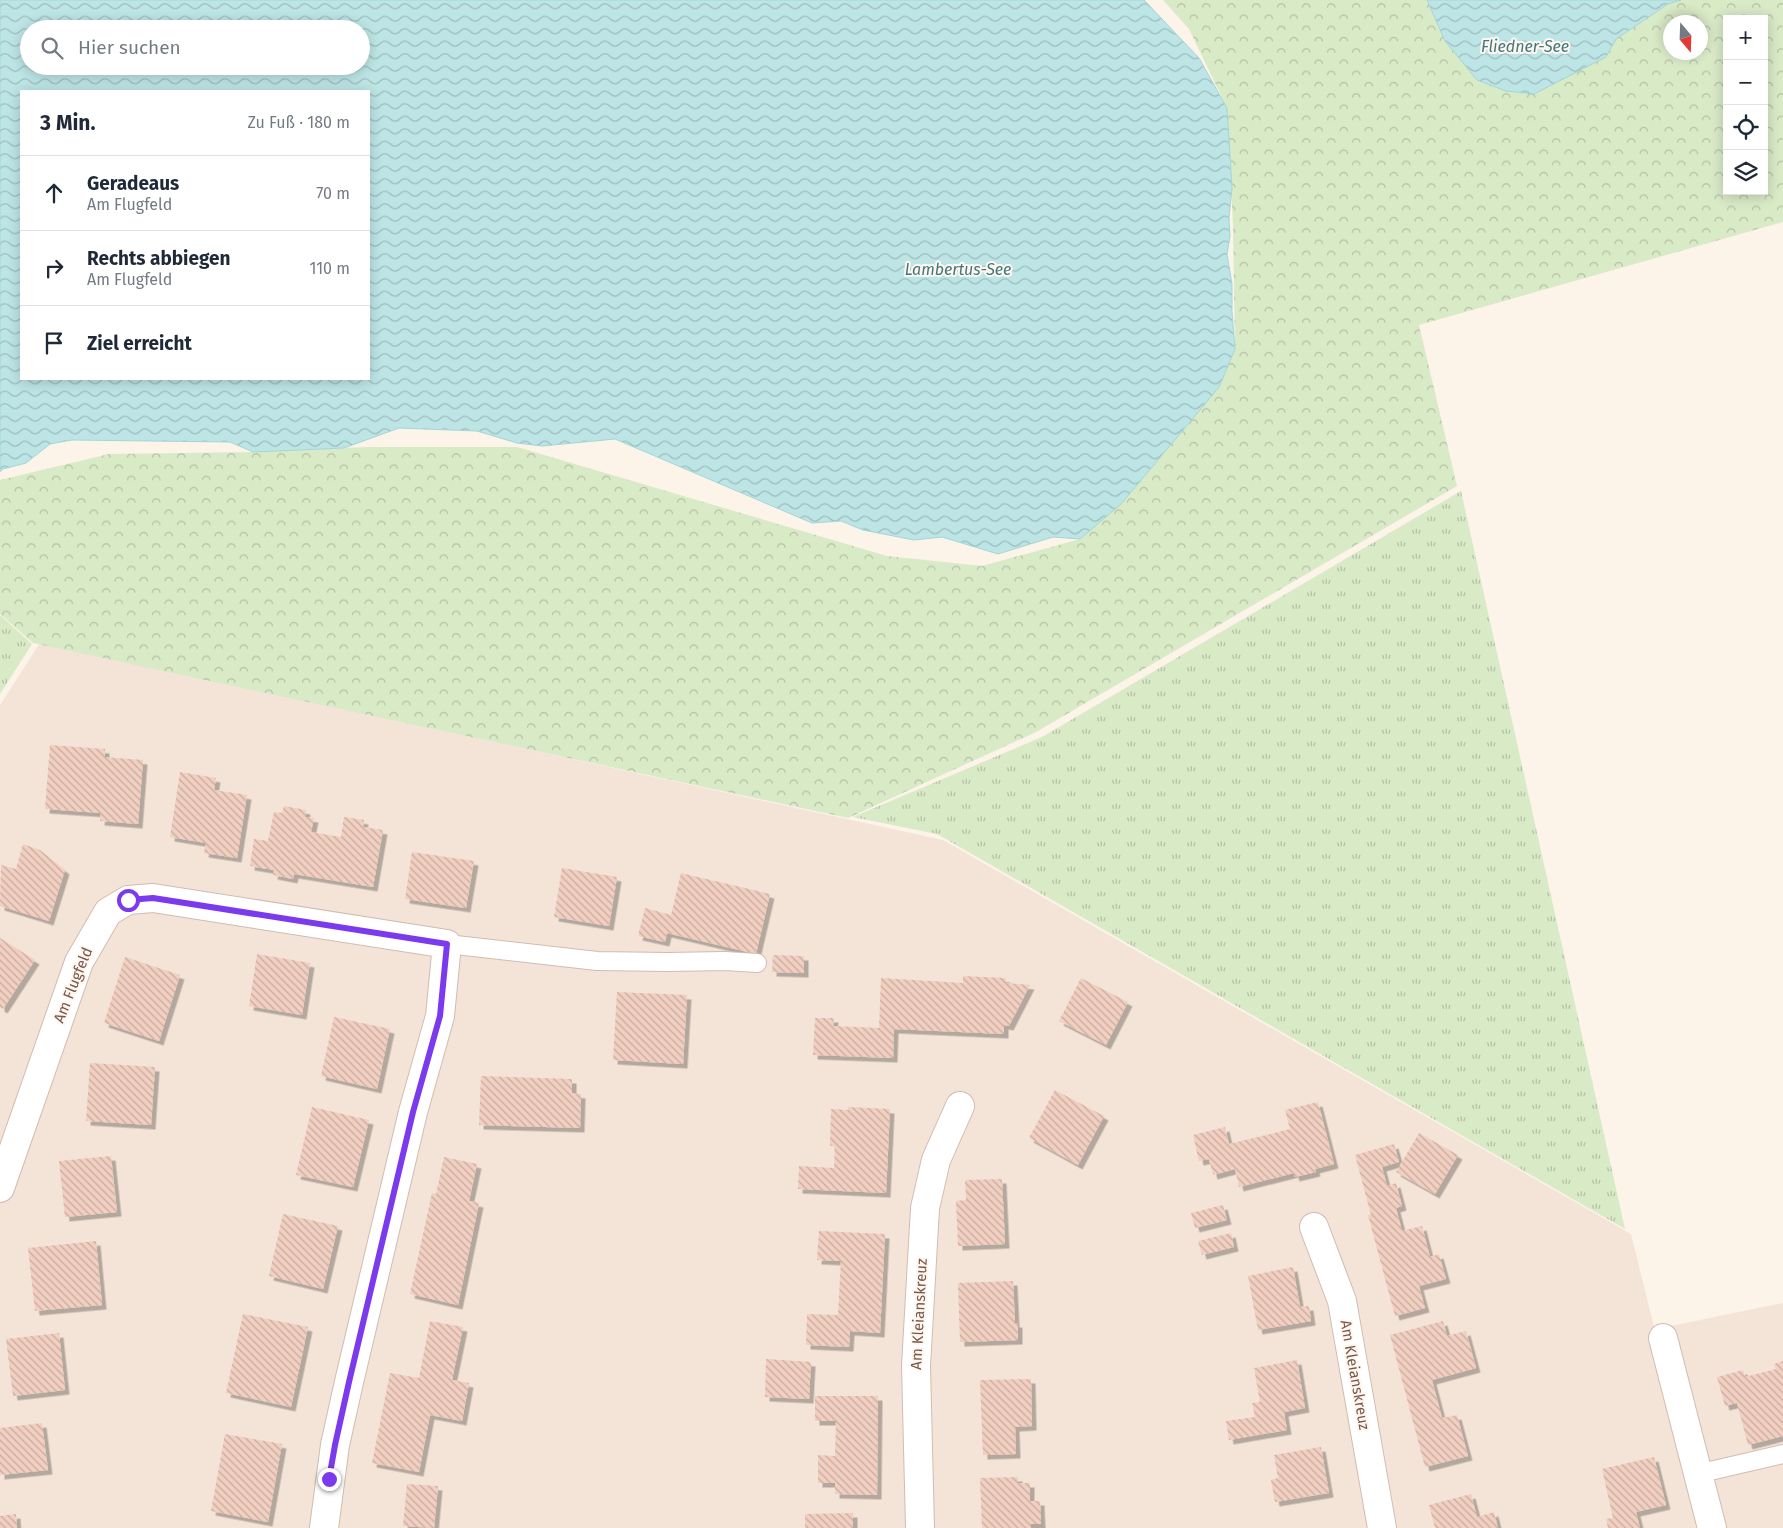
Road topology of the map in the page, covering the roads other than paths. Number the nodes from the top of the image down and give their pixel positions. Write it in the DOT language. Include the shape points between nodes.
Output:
graph roads {
  1 [pos="447,944"];
  2 [pos="757,963"];
  3 [pos="960,1106"];
  4 [pos="0,1188"];
  5 [pos="1314,1227"];
  6 [pos="1663,1338"];
  7 [pos="1783,1454"];
  8 [pos="1697,1474"];
  9 [pos="324,1528"];
  10 [pos="920,1528"];
  11 [pos="1382,1528"];
  12 [pos="1712,1528"];
  1 -- 2 [label="lane" via="597,961"];
  1 -- 4 [label="street, Am Flugfeld" via="153,898 128,900 108,912 80,962"];
  1 -- 9 [label="street" via="440,1016 413,1112 349,1382 335,1445"];
  3 -- 10 [label="street, Am Kleianskreuz" via="936,1160 925,1208 916,1366"];
  5 -- 11 [label="street, Am Kleianskreuz" via="1342,1300"];
  6 -- 8 [label="street"];
  7 -- 8 [label="lane"];
  8 -- 12 [label="street"];
}
